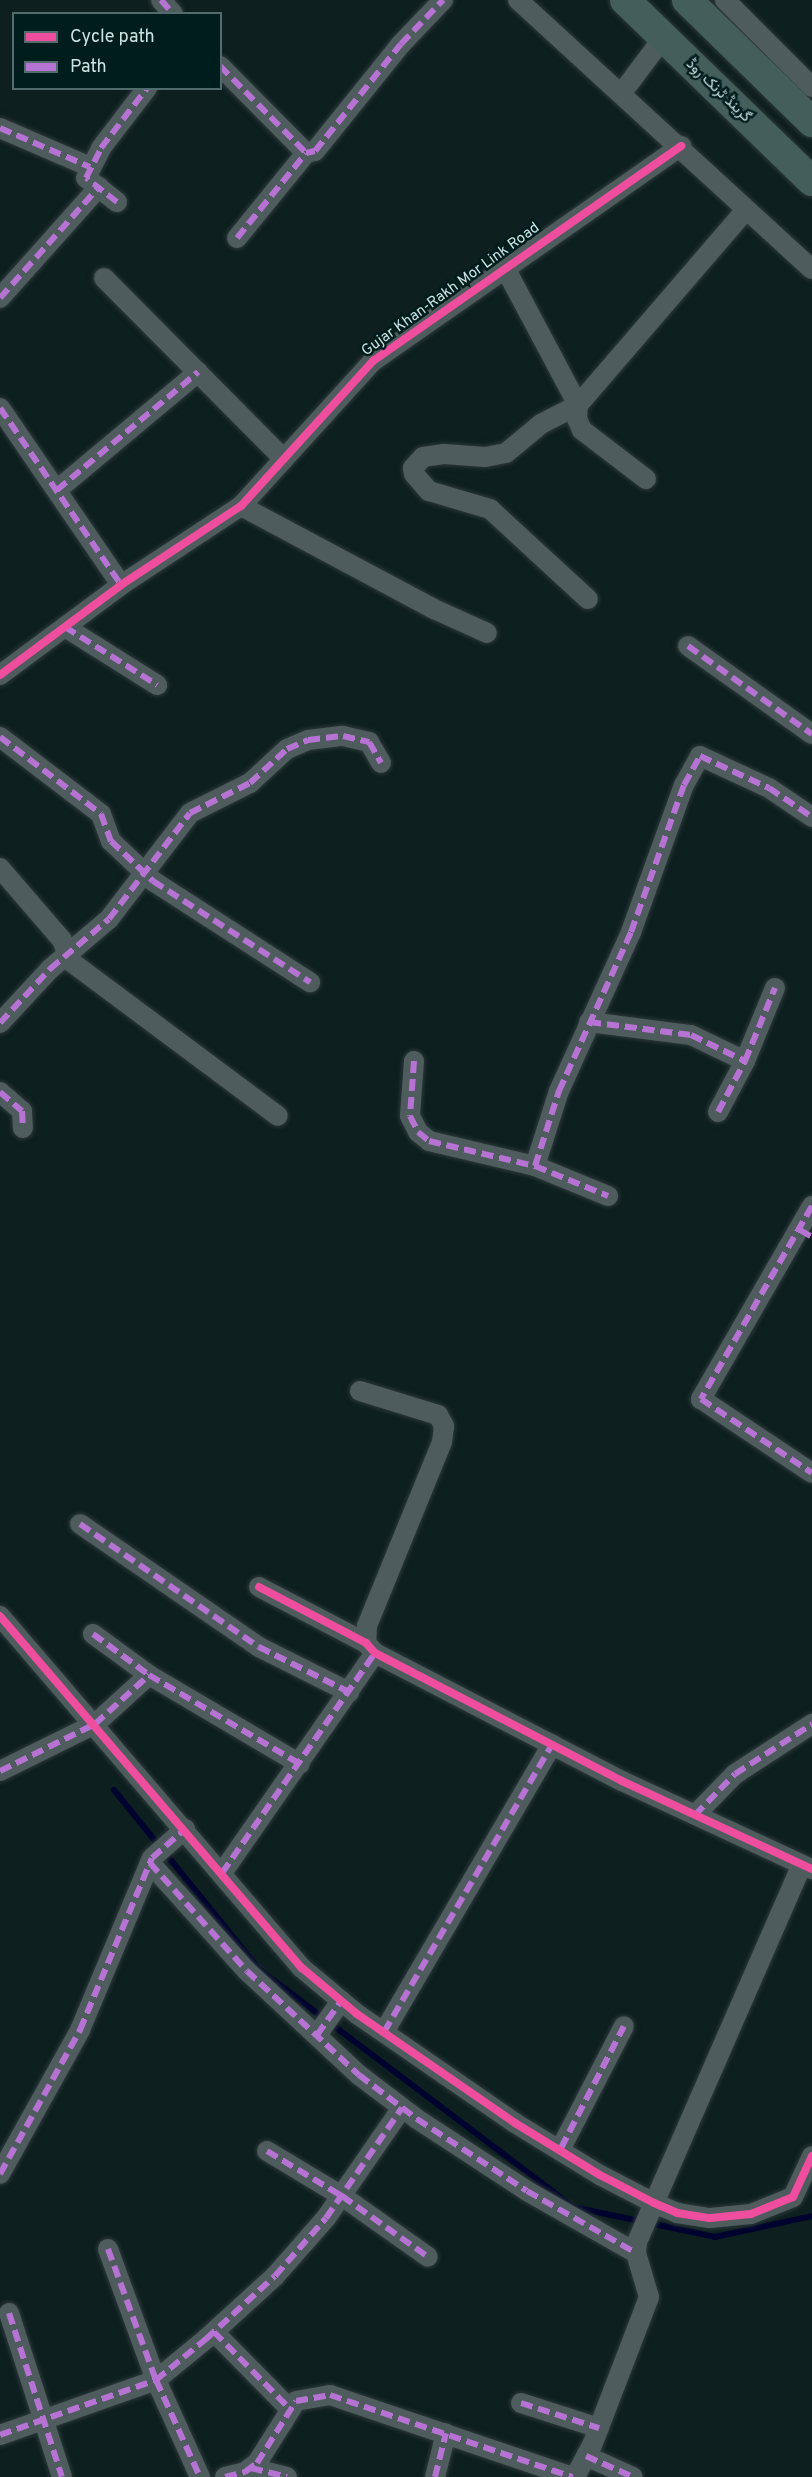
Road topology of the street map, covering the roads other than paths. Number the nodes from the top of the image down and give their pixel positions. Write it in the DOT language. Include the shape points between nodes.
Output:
graph roads {
  1 [pos="161,0"];
  2 [pos="443,0"];
  3 [pos="518,0"];
  4 [pos="625,0"];
  5 [pos="685,0"];
  6 [pos="725,0"];
  7 [pos="170,12"];
  8 [pos="659,34"];
  9 [pos="222,68"];
  10 [pos="812,87"];
  11 [pos="146,90"];
  12 [pos="621,94"];
  13 [pos="812,122"];
  14 [pos="1,130"];
  15 [pos="681,146"];
  16 [pos="306,153"];
  17 [pos="90,166"];
  18 [pos="812,181"];
  19 [pos="99,187"];
  20 [pos="117,202"];
  21 [pos="745,212"];
  22 [pos="237,238"];
  23 [pos="504,266"];
  24 [pos="812,269"];
  25 [pos="104,278"];
  26 [pos="0,298"];
  27 [pos="198,372"];
  28 [pos="578,405"];
  29 [pos="0,408"];
  30 [pos="284,459"];
  31 [pos="646,479"];
  32 [pos="57,490"];
  33 [pos="241,506"];
  34 [pos="121,585"];
  35 [pos="588,599"];
  36 [pos="65,627"];
  37 [pos="487,633"];
  38 [pos="688,646"];
  39 [pos="0,675"];
  40 [pos="157,685"];
  41 [pos="812,734"];
  42 [pos="0,737"];
  43 [pos="381,763"];
  44 [pos="812,817"];
  45 [pos="0,868"];
  46 [pos="144,873"];
  47 [pos="67,953"];
  48 [pos="310,982"];
  49 [pos="775,988"];
  50 [pos="589,1022"];
  51 [pos="0,1023"];
  52 [pos="414,1061"];
  53 [pos="745,1061"];
  54 [pos="0,1092"];
  55 [pos="718,1112"];
  56 [pos="278,1116"];
  57 [pos="23,1128"];
  58 [pos="535,1166"];
  59 [pos="608,1196"];
  60 [pos="812,1206"];
  61 [pos="806,1233"];
  62 [pos="360,1391"];
  63 [pos="812,1473"];
  64 [pos="80,1524"];
  65 [pos="259,1587"];
  66 [pos="0,1616"];
  67 [pos="93,1634"];
  68 [pos="370,1648"];
  69 [pos="149,1675"];
  70 [pos="349,1692"];
  71 [pos="812,1724"];
  72 [pos="90,1727"];
  73 [pos="552,1745"];
  74 [pos="300,1764"];
  75 [pos="0,1771"];
  76 [pos="695,1815"];
  77 [pos="178,1834"];
  78 [pos="151,1861"];
  79 [pos="806,1867"];
  80 [pos="222,1873"];
  81 [pos="338,2006"];
  82 [pos="624,2026"];
  83 [pos="319,2032"];
  84 [pos="384,2032"];
  85 [pos="402,2108"];
  86 [pos="561,2148"];
  87 [pos="267,2151"];
  88 [pos="812,2156"];
  89 [pos="0,2174"];
  90 [pos="342,2196"];
  91 [pos="653,2206"];
  92 [pos="637,2245"];
  93 [pos="108,2249"];
  94 [pos="428,2257"];
  95 [pos="9,2313"];
  96 [pos="214,2332"];
  97 [pos="156,2380"];
  98 [pos="521,2403"];
  99 [pos="290,2409"];
  100 [pos="43,2422"];
  101 [pos="599,2428"];
  102 [pos="446,2433"];
  103 [pos="0,2435"];
  104 [pos="586,2456"];
  105 [pos="251,2468"];
  106 [pos="62,2477"];
  107 [pos="200,2477"];
  108 [pos="225,2477"];
  109 [pos="287,2477"];
  110 [pos="435,2477"];
  111 [pos="573,2477"];
  112 [pos="633,2477"];
  1 -- 7 [label="street"];
  2 -- 16 [label="street" via="401,44 315,151"];
  3 -- 12 [label="street"];
  4 -- 8 [label="highway, گرینڈ ٹرنک روڈ"];
  5 -- 8 [label="highway"];
  5 -- 13 [label="highway"];
  6 -- 10 [label="street"];
  8 -- 12 [label="street"];
  8 -- 18 [label="highway, گرینڈ ٹرنک روڈ"];
  9 -- 16 [label="street"];
  11 -- 17 [label="street"];
  12 -- 15 [label="street"];
  14 -- 17 [label="street"];
  15 -- 21 [label="street"];
  15 -- 23 [label="street, Gujar Khan-Rakh Mor Link Road"];
  16 -- 22 [label="street"];
  17 -- 19 [label="street" via="86,178"];
  19 -- 20 [label="street"];
  19 -- 26 [label="street"];
  21 -- 24 [label="street"];
  21 -- 28 [label="street"];
  23 -- 28 [label="street"];
  23 -- 30 [label="street, Gujar Khan-Rakh Mor Link Road" via="372,361"];
  25 -- 27 [label="street"];
  27 -- 30 [label="street"];
  27 -- 32 [label="street"];
  28 -- 31 [label="street" via="577,419 582,430"];
  28 -- 35 [label="street" via="541,424 506,453 485,457 434,455 423,457 413,468 419,482 429,491 490,509"];
  29 -- 32 [label="street"];
  30 -- 33 [label="street, Gujar Khan-Rakh Mor Link Road"];
  32 -- 34 [label="street"];
  33 -- 34 [label="street, Gujar Khan-Rakh Mor Link Road"];
  33 -- 37 [label="street"];
  34 -- 36 [label="street, Gujar Khan-Rakh Mor Link Road"];
  36 -- 39 [label="street, Gujar Khan-Rakh Mor Link Road"];
  36 -- 40 [label="street"];
  38 -- 41 [label="street"];
  42 -- 46 [label="street" via="101,814 111,841"];
  43 -- 46 [label="street" via="369,742 343,736 308,740 287,749 250,783 190,813"];
  44 -- 50 [label="street" via="769,788 700,756 684,785 631,932"];
  45 -- 47 [label="street" via="62,940"];
  46 -- 47 [label="street" via="102,927"];
  46 -- 48 [label="street"];
  47 -- 51 [label="street"];
  47 -- 56 [label="street" via="70,961"];
  49 -- 53 [label="street"];
  50 -- 53 [label="street" via="691,1035"];
  50 -- 58 [label="street" via="559,1091"];
  52 -- 58 [label="street" via="410,1116 418,1132 429,1141"];
  53 -- 55 [label="street"];
  54 -- 57 [label="street" via="22,1112"];
  58 -- 59 [label="street"];
  60 -- 61 [label="street"];
  61 -- 63 [label="street" via="701,1399"];
  62 -- 68 [label="street" via="438,1415 444,1426 442,1442 367,1626"];
  64 -- 70 [label="street" via="259,1647"];
  65 -- 68 [label="street"];
  66 -- 72 [label="street"];
  67 -- 69 [label="street"];
  68 -- 70 [label="street"];
  68 -- 73 [label="street"];
  69 -- 72 [label="street"];
  69 -- 74 [label="street"];
  70 -- 74 [label="street"];
  71 -- 76 [label="street" via="735,1774"];
  72 -- 75 [label="street"];
  72 -- 77 [label="street"];
  73 -- 76 [label="street"];
  73 -- 84 [label="street"];
  74 -- 80 [label="street"];
  76 -- 79 [label="street"];
  77 -- 78 [label="street"];
  77 -- 80 [label="street"];
  78 -- 83 [label="street" via="247,1971"];
  78 -- 89 [label="street" via="81,2030"];
  79 -- 91 [label="street"];
  80 -- 81 [label="street"];
  81 -- 83 [label="street"];
  81 -- 84 [label="street"];
  82 -- 86 [label="street"];
  83 -- 85 [label="street" via="359,2075"];
  84 -- 86 [label="street" via="515,2122"];
  85 -- 90 [label="street"];
  85 -- 92 [label="street" via="526,2191"];
  86 -- 91 [label="street"];
  87 -- 90 [label="street"];
  88 -- 91 [label="street" via="793,2197 751,2214 711,2218"];
  90 -- 94 [label="street"];
  90 -- 96 [label="street" via="275,2276"];
  91 -- 92 [label="street"];
  92 -- 101 [label="street" via="649,2297"];
  93 -- 97 [label="street"];
  95 -- 100 [label="street"];
  96 -- 97 [label="street"];
  96 -- 99 [label="street"];
  97 -- 100 [label="street"];
  97 -- 107 [label="street"];
  98 -- 101 [label="street"];
  99 -- 102 [label="street" via="296,2401 330,2396"];
  99 -- 105 [label="street"];
  100 -- 103 [label="street"];
  100 -- 106 [label="street"];
  101 -- 104 [label="street"];
  102 -- 110 [label="street"];
  102 -- 111 [label="street"];
  104 -- 111 [label="street"];
  104 -- 112 [label="street"];
  105 -- 108 [label="street"];
  105 -- 109 [label="street"];
}
